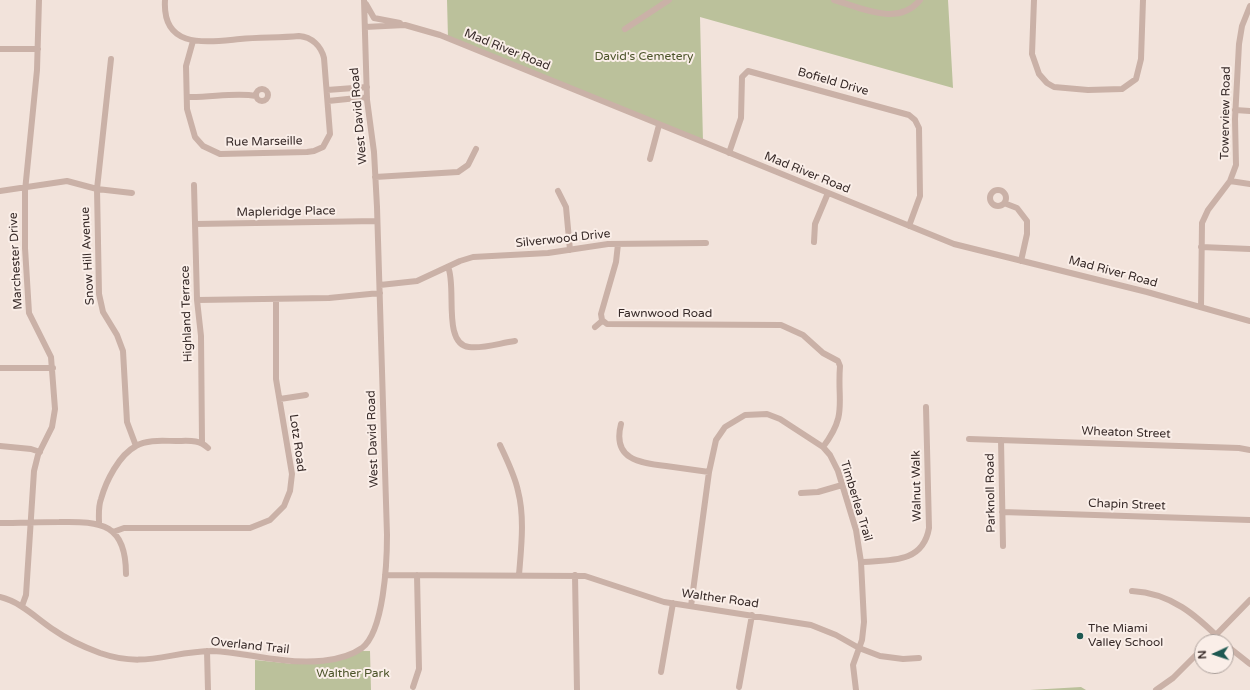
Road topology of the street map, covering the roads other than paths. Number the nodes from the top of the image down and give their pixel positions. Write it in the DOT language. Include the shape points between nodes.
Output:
graph roads {
  1 [pos="39,0"];
  2 [pos="165,0"];
  3 [pos="364,0"];
  4 [pos="669,0"];
  5 [pos="834,0"];
  6 [pos="920,0"];
  7 [pos="1034,0"];
  8 [pos="1143,0"];
  9 [pos="847,2"];
  10 [pos="1250,6"];
  11 [pos="405,25"];
  12 [pos="365,27"];
  13 [pos="625,29"];
  14 [pos="192,41"];
  15 [pos="0,49"];
  16 [pos="38,49"];
  17 [pos="111,59"];
  18 [pos="366,87"];
  19 [pos="327,90"];
  20 [pos="256,96"];
  21 [pos="187,97"];
  22 [pos="366,97"];
  23 [pos="328,101"];
  24 [pos="1235,110"];
  25 [pos="1250,111"];
  26 [pos="659,125"];
  27 [pos="476,150"];
  28 [pos="729,153"];
  29 [pos="650,159"];
  30 [pos="375,177"];
  31 [pos="1230,181"];
  32 [pos="1250,184"];
  33 [pos="194,185"];
  34 [pos="25,187"];
  35 [pos="97,190"];
  36 [pos="0,191"];
  37 [pos="558,191"];
  38 [pos="132,193"];
  39 [pos="828,193"];
  40 [pos="1004,203"];
  41 [pos="378,221"];
  42 [pos="195,224"];
  43 [pos="910,226"];
  44 [pos="814,242"];
  45 [pos="706,243"];
  46 [pos="618,244"];
  47 [pos="1201,247"];
  48 [pos="1250,249"];
  49 [pos="570,250"];
  50 [pos="1021,261"];
  51 [pos="448,267"];
  52 [pos="380,285"];
  53 [pos="380,293"];
  54 [pos="276,299"];
  55 [pos="197,300"];
  56 [pos="1201,307"];
  57 [pos="602,321"];
  58 [pos="1250,321"];
  59 [pos="595,327"];
  60 [pos="514,341"];
  61 [pos="0,368"];
  62 [pos="53,368"];
  63 [pos="306,395"];
  64 [pos="280,399"];
  65 [pos="926,407"];
  66 [pos="621,424"];
  67 [pos="969,439"];
  68 [pos="1000,440"];
  69 [pos="202,442"];
  70 [pos="500,445"];
  71 [pos="0,446"];
  72 [pos="136,446"];
  73 [pos="823,447"];
  74 [pos="208,448"];
  75 [pos="1250,450"];
  76 [pos="40,452"];
  77 [pos="709,472"];
  78 [pos="842,485"];
  79 [pos="801,493"];
  80 [pos="1002,512"];
  81 [pos="1250,520"];
  82 [pos="0,523"];
  83 [pos="30,523"];
  84 [pos="98,524"];
  85 [pos="113,532"];
  86 [pos="1003,546"];
  87 [pos="861,562"];
  88 [pos="126,574"];
  89 [pos="386,575"];
  90 [pos="417,575"];
  91 [pos="519,575"];
  92 [pos="575,575"];
  93 [pos="1132,591"];
  94 [pos="0,598"];
  95 [pos="1250,600"];
  96 [pos="672,603"];
  97 [pos="22,606"];
  98 [pos="691,606"];
  99 [pos="752,615"];
  100 [pos="1215,634"];
  101 [pos="1217,634"];
  102 [pos="859,648"];
  103 [pos="207,651"];
  104 [pos="1234,651"];
  105 [pos="1194,657"];
  106 [pos="919,658"];
  107 [pos="1250,664"];
  108 [pos="661,672"];
  109 [pos="739,687"];
  110 [pos="413,688"];
  111 [pos="1159,689"];
  112 [pos="208,690"];
  113 [pos="577,690"];
  114 [pos="856,690"];
  1 -- 16 [label="street, Marchester Drive"];
  2 -- 14 [label="street" via="169,23 184,38"];
  3 -- 11 [label="street" via="374,18"];
  3 -- 12 [label="street, West David Road"];
  4 -- 13 [label="street"];
  5 -- 9 [label="street"];
  6 -- 9 [label="street" via="911,10 891,14 882,14"];
  7 -- 8 [label="street" via="1032,54 1039,74 1054,87 1088,90 1122,89 1136,79 1141,59"];
  10 -- 24 [label="street, Towerview Road" via="1240,34"];
  11 -- 12 [label="street, Mad River Road"];
  11 -- 26 [label="street, Mad River Road" via="440,35"];
  12 -- 18 [label="street, West David Road"];
  14 -- 19 [label="street, Rue Marseille" via="216,42 299,36 308,38 322,51"];
  14 -- 21 [label="street, Rue Marseille" via="186,66"];
  15 -- 16 [label="street"];
  16 -- 34 [label="street, Marchester Drive"];
  17 -- 35 [label="street, Snow Hill Avenue"];
  18 -- 19 [label="street"];
  18 -- 22 [label="street, West David Road"];
  19 -- 23 [label="street, Rue Marseille"];
  20 -- 21 [label="street" via="239,94 209,98"];
  21 -- 23 [label="street, Rue Marseille" via="188,115 195,137 203,146 220,154 317,150 326,144 330,134"];
  22 -- 23 [label="street"];
  22 -- 30 [label="street, West David Road"];
  24 -- 25 [label="street"];
  24 -- 31 [label="street, Towerview Road" via="1237,156"];
  26 -- 28 [label="street, Mad River Road"];
  26 -- 29 [label="street"];
  27 -- 30 [label="street" via="468,165 458,172"];
  28 -- 39 [label="street, Mad River Road"];
  28 -- 43 [label="street, Bofield Drive" via="741,118 742,77 746,72 902,112 913,118 918,128 920,196"];
  30 -- 41 [label="street, West David Road"];
  31 -- 32 [label="street"];
  31 -- 47 [label="street, Towerview Road" via="1204,218"];
  33 -- 42 [label="street, Highland Terrace"];
  34 -- 35 [label="street" via="67,181"];
  34 -- 36 [label="street"];
  34 -- 62 [label="street, Marchester Drive" via="27,301 32,320 49,352"];
  35 -- 38 [label="street"];
  35 -- 72 [label="street, Snow Hill Avenue" via="100,302 122,346 127,422"];
  37 -- 49 [label="street" via="566,207"];
  39 -- 43 [label="street, Mad River Road"];
  39 -- 44 [label="street" via="815,224"];
  40 -- 50 [label="street" via="1017,208 1027,221"];
  41 -- 42 [label="street, Mapleridge Place"];
  41 -- 52 [label="street, West David Road"];
  42 -- 55 [label="street, Highland Terrace"];
  43 -- 50 [label="street, Mad River Road" via="968,248"];
  45 -- 46 [label="street, Silverwood Drive"];
  46 -- 49 [label="street, Silverwood Drive"];
  46 -- 57 [label="street, Fawnwood Road" via="616,262 601,314"];
  47 -- 48 [label="street"];
  47 -- 56 [label="street, Towerview Road"];
  49 -- 51 [label="street, Silverwood Drive" via="473,257"];
  50 -- 56 [label="street, Mad River Road"];
  51 -- 52 [label="street, Silverwood Drive" via="417,282"];
  51 -- 60 [label="street" via="451,280 453,334 458,342 471,348"];
  52 -- 53 [label="street, West David Road"];
  53 -- 54 [label="street" via="329,298"];
  53 -- 89 [label="street, West David Road"];
  54 -- 55 [label="street"];
  54 -- 64 [label="street, Lotz Road" via="276,366"];
  55 -- 69 [label="street, Highland Terrace" via="200,322"];
  56 -- 58 [label="street, Mad River Road"];
  57 -- 59 [label="street"];
  57 -- 73 [label="street, Fawnwood Road" via="610,325 773,324 803,335 840,364 840,417"];
  61 -- 62 [label="street"];
  62 -- 76 [label="street, Marchester Drive" via="54,419"];
  63 -- 64 [label="street"];
  64 -- 85 [label="street, Lotz Road" via="292,480 284,506 270,520 257,526 240,529 124,528"];
  65 -- 87 [label="street, Walnut Walk" via="929,528 926,539 918,550 907,558"];
  66 -- 77 [label="street" via="620,444 634,461"];
  67 -- 68 [label="street, Wheaton Street"];
  68 -- 75 [label="street, Wheaton Street"];
  68 -- 80 [label="street, Parknoll Road"];
  69 -- 72 [label="street" via="157,441"];
  69 -- 74 [label="street"];
  70 -- 91 [label="street" via="518,491 521,531"];
  71 -- 76 [label="street"];
  72 -- 84 [label="street" via="124,457 106,486 100,499"];
  73 -- 77 [label="street, Timberlea Trail" via="774,416 758,413 745,415 732,421 720,433 713,447"];
  73 -- 78 [label="street, Timberlea Trail" via="834,463"];
  76 -- 83 [label="street, Marchester Drive" via="34,472"];
  77 -- 98 [label="street, Timberlea Trail"];
  78 -- 79 [label="street" via="818,492"];
  78 -- 87 [label="street, Timberlea Trail" via="856,530"];
  80 -- 81 [label="street, Chapin Street"];
  80 -- 86 [label="street, Parknoll Road"];
  82 -- 83 [label="street"];
  83 -- 84 [label="street"];
  83 -- 97 [label="street, Marchester Drive" via="26,595"];
  84 -- 85 [label="street"];
  85 -- 88 [label="street" via="124,550"];
  87 -- 102 [label="street, Timberlea Trail" via="864,634"];
  89 -- 90 [label="street"];
  89 -- 103 [label="street, Overland Trail" via="374,631 362,648 353,652 332,659 304,662"];
  90 -- 91 [label="street"];
  90 -- 110 [label="street" via="418,669"];
  91 -- 92 [label="street"];
  92 -- 96 [label="street, Walther Road"];
  92 -- 113 [label="street"];
  93 -- 100 [label="street" via="1150,593 1171,600 1191,612"];
  94 -- 97 [label="street, Overland Trail"];
  95 -- 101 [label="street"];
  96 -- 98 [label="street, Walther Road"];
  96 -- 108 [label="street"];
  97 -- 103 [label="street, Overland Trail" via="67,638 111,657 148,660"];
  98 -- 99 [label="street, Walther Road"];
  99 -- 102 [label="street, Walther Road" via="811,625"];
  99 -- 109 [label="street"];
  102 -- 106 [label="street, Walther Road" via="893,658"];
  102 -- 114 [label="street, Timberlea Trail" via="853,665"];
  103 -- 112 [label="street"];
  104 -- 107 [label="street"];
  105 -- 111 [label="street"];
}
